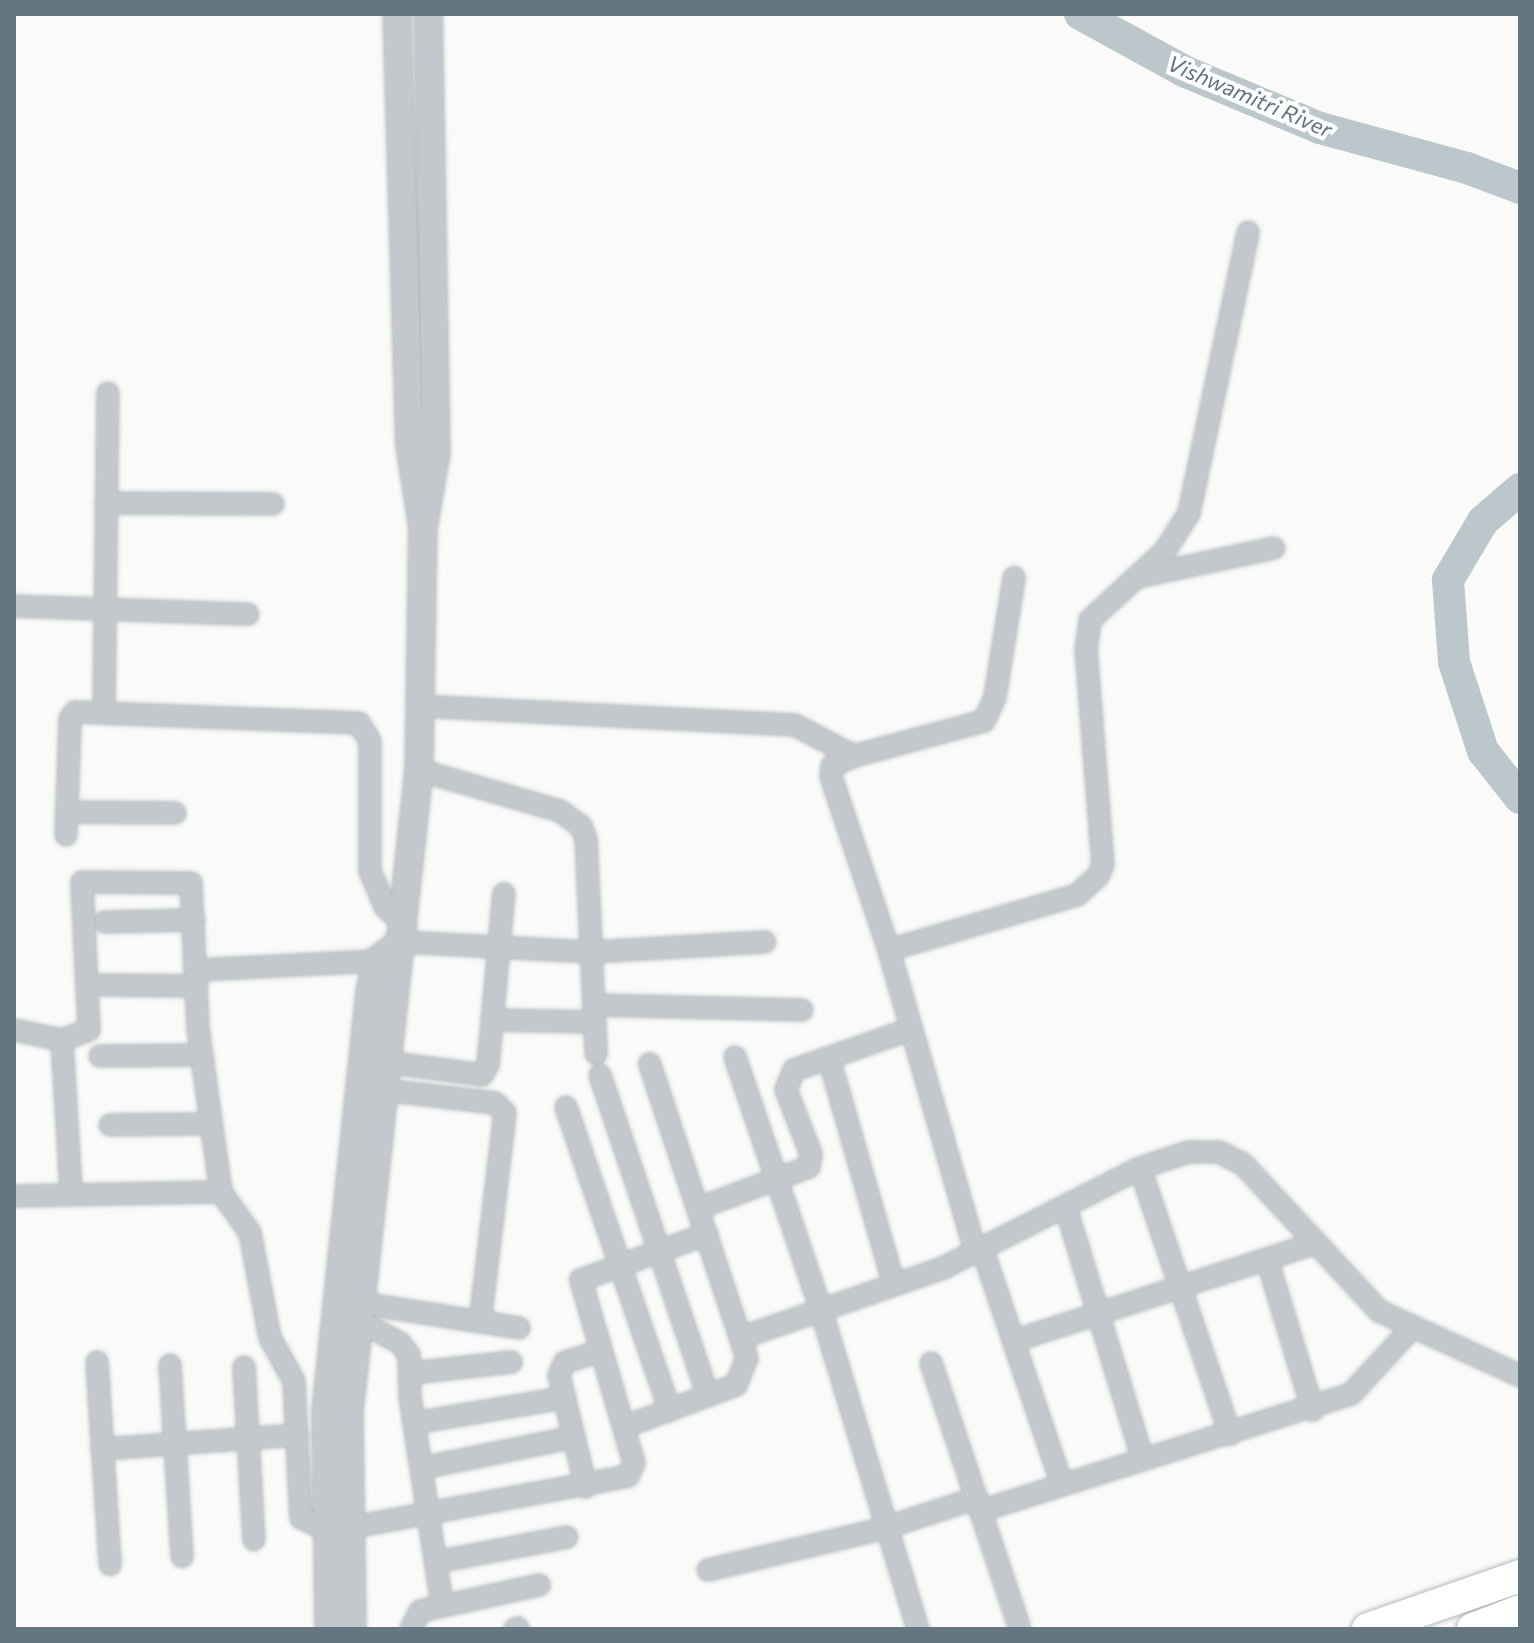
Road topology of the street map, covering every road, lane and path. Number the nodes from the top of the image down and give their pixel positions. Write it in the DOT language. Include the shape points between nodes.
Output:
graph roads {
  1 [pos="397,14"];
  2 [pos="428,14"];
  3 [pos="1248,232"];
  4 [pos="108,393"];
  5 [pos="106,503"];
  6 [pos="273,504"];
  7 [pos="423,528"];
  8 [pos="1274,548"];
  9 [pos="1138,577"];
  10 [pos="1014,578"];
  11 [pos="14,606"];
  12 [pos="105,610"];
  13 [pos="248,614"];
  14 [pos="420,706"];
  15 [pos="104,710"];
  16 [pos="854,756"];
  17 [pos="419,770"];
  18 [pos="67,812"];
  19 [pos="175,813"];
  20 [pos="66,835"];
  21 [pos="504,894"];
  22 [pos="194,920"];
  23 [pos="105,922"];
  24 [pos="404,933"];
  25 [pos="765,942"];
  26 [pos="500,947"];
  27 [pos="889,950"];
  28 [pos="592,952"];
  29 [pos="376,961"];
  30 [pos="197,978"];
  31 [pos="103,985"];
  32 [pos="802,1010"];
  33 [pos="594,1014"];
  34 [pos="493,1020"];
  35 [pos="911,1029"];
  36 [pos="14,1030"];
  37 [pos="62,1040"];
  38 [pos="596,1054"];
  39 [pos="201,1055"];
  40 [pos="100,1056"];
  41 [pos="735,1057"];
  42 [pos="829,1058"];
  43 [pos="385,1062"];
  44 [pos="650,1064"];
  45 [pos="600,1075"];
  46 [pos="383,1090"];
  47 [pos="566,1107"];
  48 [pos="210,1124"];
  49 [pos="110,1125"];
  50 [pos="1140,1168"];
  51 [pos="775,1180"];
  52 [pos="71,1191"];
  53 [pos="221,1192"];
  54 [pos="14,1196"];
  55 [pos="699,1208"];
  56 [pos="1066,1208"];
  57 [pos="707,1234"];
  58 [pos="1316,1243"];
  59 [pos="659,1248"];
  60 [pos="979,1252"];
  61 [pos="1267,1259"];
  62 [pos="619,1264"];
  63 [pos="894,1285"];
  64 [pos="1180,1287"];
  65 [pos="821,1310"];
  66 [pos="360,1312"];
  67 [pos="1098,1313"];
  68 [pos="480,1322"];
  69 [pos="519,1328"];
  70 [pos="1411,1329"];
  71 [pos="743,1337"];
  72 [pos="1014,1341"];
  73 [pos="601,1351"];
  74 [pos="97,1362"];
  75 [pos="511,1362"];
  76 [pos="931,1363"];
  77 [pos="170,1365"];
  78 [pos="244,1367"];
  79 [pos="412,1373"];
  80 [pos="1520,1376"];
  81 [pos="708,1395"];
  82 [pos="564,1398"];
  83 [pos="1313,1410"];
  84 [pos="670,1411"];
  85 [pos="414,1423"];
  86 [pos="624,1427"];
  87 [pos="1230,1434"];
  88 [pos="298,1435"];
  89 [pos="574,1437"];
  90 [pos="248,1440"];
  91 [pos="175,1445"];
  92 [pos="102,1449"];
  93 [pos="1142,1457"];
  94 [pos="422,1468"];
  95 [pos="1062,1485"];
  96 [pos="586,1487"];
  97 [pos="978,1505"];
  98 [pos="429,1514"];
  99 [pos="337,1528"];
  100 [pos="885,1528"];
  101 [pos="567,1537"];
  102 [pos="254,1540"];
  103 [pos="182,1557"];
  104 [pos="436,1562"];
  105 [pos="110,1565"];
  106 [pos="708,1570"];
  107 [pos="1520,1576"];
  108 [pos="539,1585"];
  109 [pos="442,1604"];
  110 [pos="1520,1611"];
  111 [pos="1019,1626"];
  112 [pos="329,1629"];
  113 [pos="352,1629"];
  114 [pos="411,1629"];
  115 [pos="918,1629"];
  116 [pos="1368,1629"];
  117 [pos="1473,1629"];
  1 -- 7 [label="street" via="410,446"];
  2 -- 7 [label="street" via="436,453"];
  3 -- 9 [label="street" via="1189,513 1177,537"];
  4 -- 5 [label="street"];
  5 -- 6 [label="street"];
  5 -- 12 [label="street"];
  7 -- 14 [label="street"];
  8 -- 9 [label="street"];
  9 -- 27 [label="street" via="1099,609 1087,634 1103,865 1091,887"];
  10 -- 16 [label="street" via="995,697 984,721"];
  11 -- 12 [label="street"];
  12 -- 13 [label="street"];
  12 -- 15 [label="street"];
  14 -- 16 [label="street" via="795,725"];
  14 -- 17 [label="street"];
  15 -- 18 [label="street" via="75,712 70,719"];
  15 -- 24 [label="street" via="359,723 370,741 370,871 385,907"];
  16 -- 27 [label="street" via="832,766 831,777"];
  17 -- 24 [label="street"];
  17 -- 28 [label="street" via="560,811 581,826"];
  18 -- 19 [label="street"];
  18 -- 20 [label="street"];
  21 -- 26 [label="street"];
  22 -- 23 [label="street"];
  22 -- 30 [label="street"];
  22 -- 37 [label="street" via="191,883 82,882 89,1030"];
  24 -- 26 [label="street"];
  24 -- 29 [label="street"];
  24 -- 43 [label="street"];
  25 -- 28 [label="street"];
  26 -- 28 [label="street"];
  26 -- 34 [label="street"];
  27 -- 35 [label="street"];
  28 -- 33 [label="street"];
  29 -- 30 [label="street"];
  29 -- 99 [label="street" via="326,1410"];
  30 -- 31 [label="street"];
  30 -- 39 [label="street"];
  32 -- 33 [label="street"];
  33 -- 34 [label="street"];
  33 -- 38 [label="street"];
  34 -- 43 [label="street" via="482,1075"];
  35 -- 42 [label="street"];
  35 -- 60 [label="street"];
  36 -- 37 [label="street"];
  37 -- 52 [label="street"];
  39 -- 40 [label="street"];
  39 -- 48 [label="street"];
  41 -- 51 [label="street"];
  42 -- 51 [label="street" via="794,1070 786,1080 811,1163"];
  42 -- 63 [label="street"];
  43 -- 46 [label="street"];
  44 -- 55 [label="street"];
  45 -- 59 [label="street"];
  46 -- 66 [label="street"];
  46 -- 68 [label="street" via="495,1103 505,1113"];
  47 -- 62 [label="street"];
  48 -- 49 [label="street"];
  48 -- 53 [label="street"];
  50 -- 56 [label="street"];
  50 -- 58 [label="street" via="1188,1152 1219,1152 1243,1164"];
  50 -- 64 [label="street"];
  51 -- 55 [label="street"];
  51 -- 65 [label="street"];
  52 -- 53 [label="street" via="128,1196"];
  52 -- 54 [label="street"];
  53 -- 88 [label="street" via="250,1233 259,1256 270,1338 294,1381"];
  55 -- 57 [label="street"];
  56 -- 60 [label="street"];
  56 -- 67 [label="street"];
  57 -- 59 [label="street"];
  57 -- 71 [label="street"];
  58 -- 61 [label="street"];
  58 -- 70 [label="street" via="1379,1311"];
  59 -- 62 [label="street"];
  59 -- 81 [label="street"];
  60 -- 63 [label="street"];
  60 -- 72 [label="street"];
  61 -- 64 [label="street"];
  61 -- 83 [label="street"];
  62 -- 73 [label="street" via="581,1280"];
  62 -- 84 [label="street"];
  63 -- 65 [label="street"];
  64 -- 67 [label="street"];
  64 -- 87 [label="street"];
  65 -- 71 [label="street"];
  65 -- 100 [label="street"];
  66 -- 68 [label="street"];
  66 -- 79 [label="street" via="400,1343"];
  66 -- 99 [label="street"];
  67 -- 72 [label="street"];
  67 -- 93 [label="street"];
  68 -- 69 [label="street"];
  70 -- 80 [label="street" via="1470,1350"];
  70 -- 83 [label="street" via="1351,1394"];
  71 -- 81 [label="street" via="744,1373 736,1385"];
  72 -- 95 [label="street"];
  73 -- 82 [label="street" via="560,1366"];
  73 -- 86 [label="street"];
  74 -- 92 [label="street"];
  75 -- 79 [label="street"];
  76 -- 97 [label="street"];
  77 -- 91 [label="street"];
  78 -- 90 [label="street"];
  79 -- 85 [label="street"];
  81 -- 84 [label="street"];
  82 -- 85 [label="street"];
  82 -- 89 [label="street"];
  83 -- 87 [label="street"];
  84 -- 86 [label="street"];
  85 -- 94 [label="street"];
  86 -- 96 [label="street" via="632,1470 622,1481"];
  87 -- 93 [label="street"];
  88 -- 90 [label="street"];
  88 -- 99 [label="street" via="301,1518"];
  89 -- 94 [label="street"];
  89 -- 96 [label="street"];
  90 -- 91 [label="street"];
  90 -- 102 [label="street"];
  91 -- 92 [label="street"];
  91 -- 103 [label="street"];
  92 -- 105 [label="street"];
  93 -- 95 [label="street"];
  94 -- 98 [label="street"];
  95 -- 97 [label="street"];
  96 -- 98 [label="street"];
  97 -- 100 [label="street"];
  97 -- 111 [label="street"];
  98 -- 99 [label="street"];
  98 -- 104 [label="street"];
  99 -- 112 [label="street"];
  99 -- 113 [label="street"];
  100 -- 106 [label="street"];
  100 -- 115 [label="street"];
  101 -- 104 [label="street"];
  104 -- 109 [label="street"];
  107 -- 116 [label="main road"];
  108 -- 109 [label="street"];
  109 -- 114 [label="street" via="420,1611"];
  110 -- 117 [label="main road"];
}
